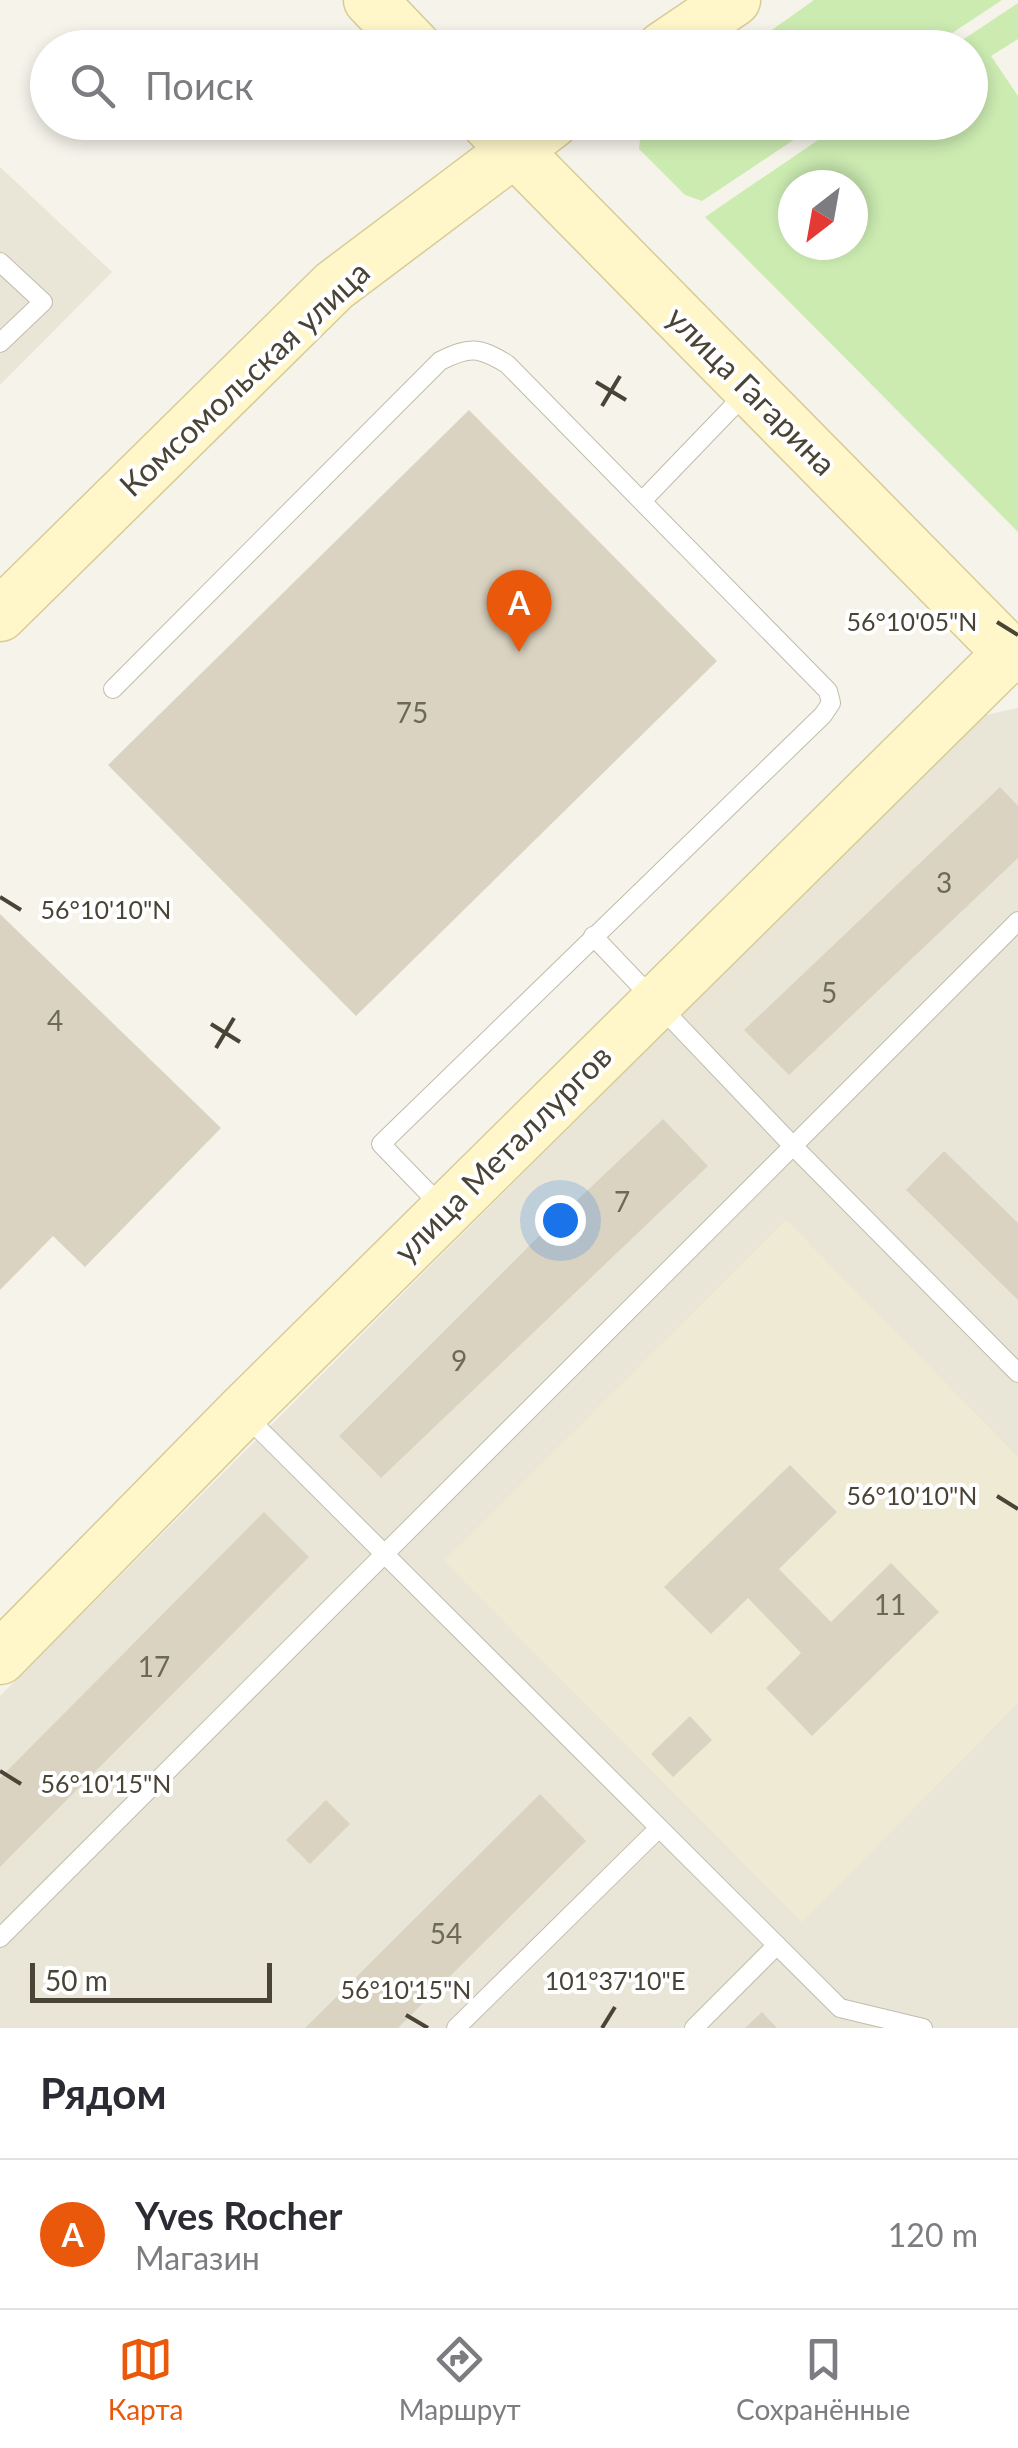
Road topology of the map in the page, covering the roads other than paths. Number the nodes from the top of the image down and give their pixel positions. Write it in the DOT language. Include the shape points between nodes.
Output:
graph roads {
  1 [pos="370,0"];
  2 [pos="734,0"];
  3 [pos="399,30"];
  4 [pos="689,30"];
  5 [pos="507,140"];
  6 [pos="524,140"];
  7 [pos="0,262"];
  8 [pos="0,344"];
  9 [pos="749,390"];
  10 [pos="642,500"];
  11 [pos="0,615"];
  12 [pos="1014,655"];
  13 [pos="114,689"];
  14 [pos="1018,921"];
  15 [pos="593,936"];
  16 [pos="655,1004"];
  17 [pos="793,1146"];
  18 [pos="446,1211"];
  19 [pos="1018,1373"];
  20 [pos="242,1412"];
  21 [pos="386,1556"];
  22 [pos="0,1658"];
  23 [pos="659,1828"];
  24 [pos="0,1938"];
  25 [pos="777,1945"];
  26 [pos="456,2028"];
  27 [pos="694,2028"];
  28 [pos="923,2028"];
  1 -- 3 [label="street"];
  2 -- 4 [label="street"];
  5 -- 11 [label="street, Комсомольская улица" via="334,286"];
  6 -- 9 [label="street, улица Гагарина"];
  7 -- 8 [label="lane" via="42,302"];
  9 -- 10 [label="lane"];
  9 -- 12 [label="street, улица Гагарина"];
  10 -- 13 [label="lane" via="507,364 486,351 463,350 440,361"];
  10 -- 15 [label="lane" via="828,690 831,703"];
  12 -- 16 [label="street, улица Металлургов"];
  14 -- 17 [label="lane"];
  15 -- 16 [label="lane"];
  15 -- 18 [label="lane" via="381,1144"];
  16 -- 17 [label="lane"];
  16 -- 18 [label="street, улица Металлургов"];
  17 -- 19 [label="lane"];
  17 -- 21 [label="lane"];
  18 -- 20 [label="street, улица Металлургов"];
  20 -- 21 [label="lane"];
  20 -- 22 [label="street, улица Металлургов"];
  21 -- 23 [label="lane"];
  21 -- 24 [label="lane"];
  23 -- 25 [label="lane"];
  23 -- 26 [label="lane"];
  25 -- 27 [label="lane"];
  25 -- 28 [label="lane" via="840,2008"];
}
